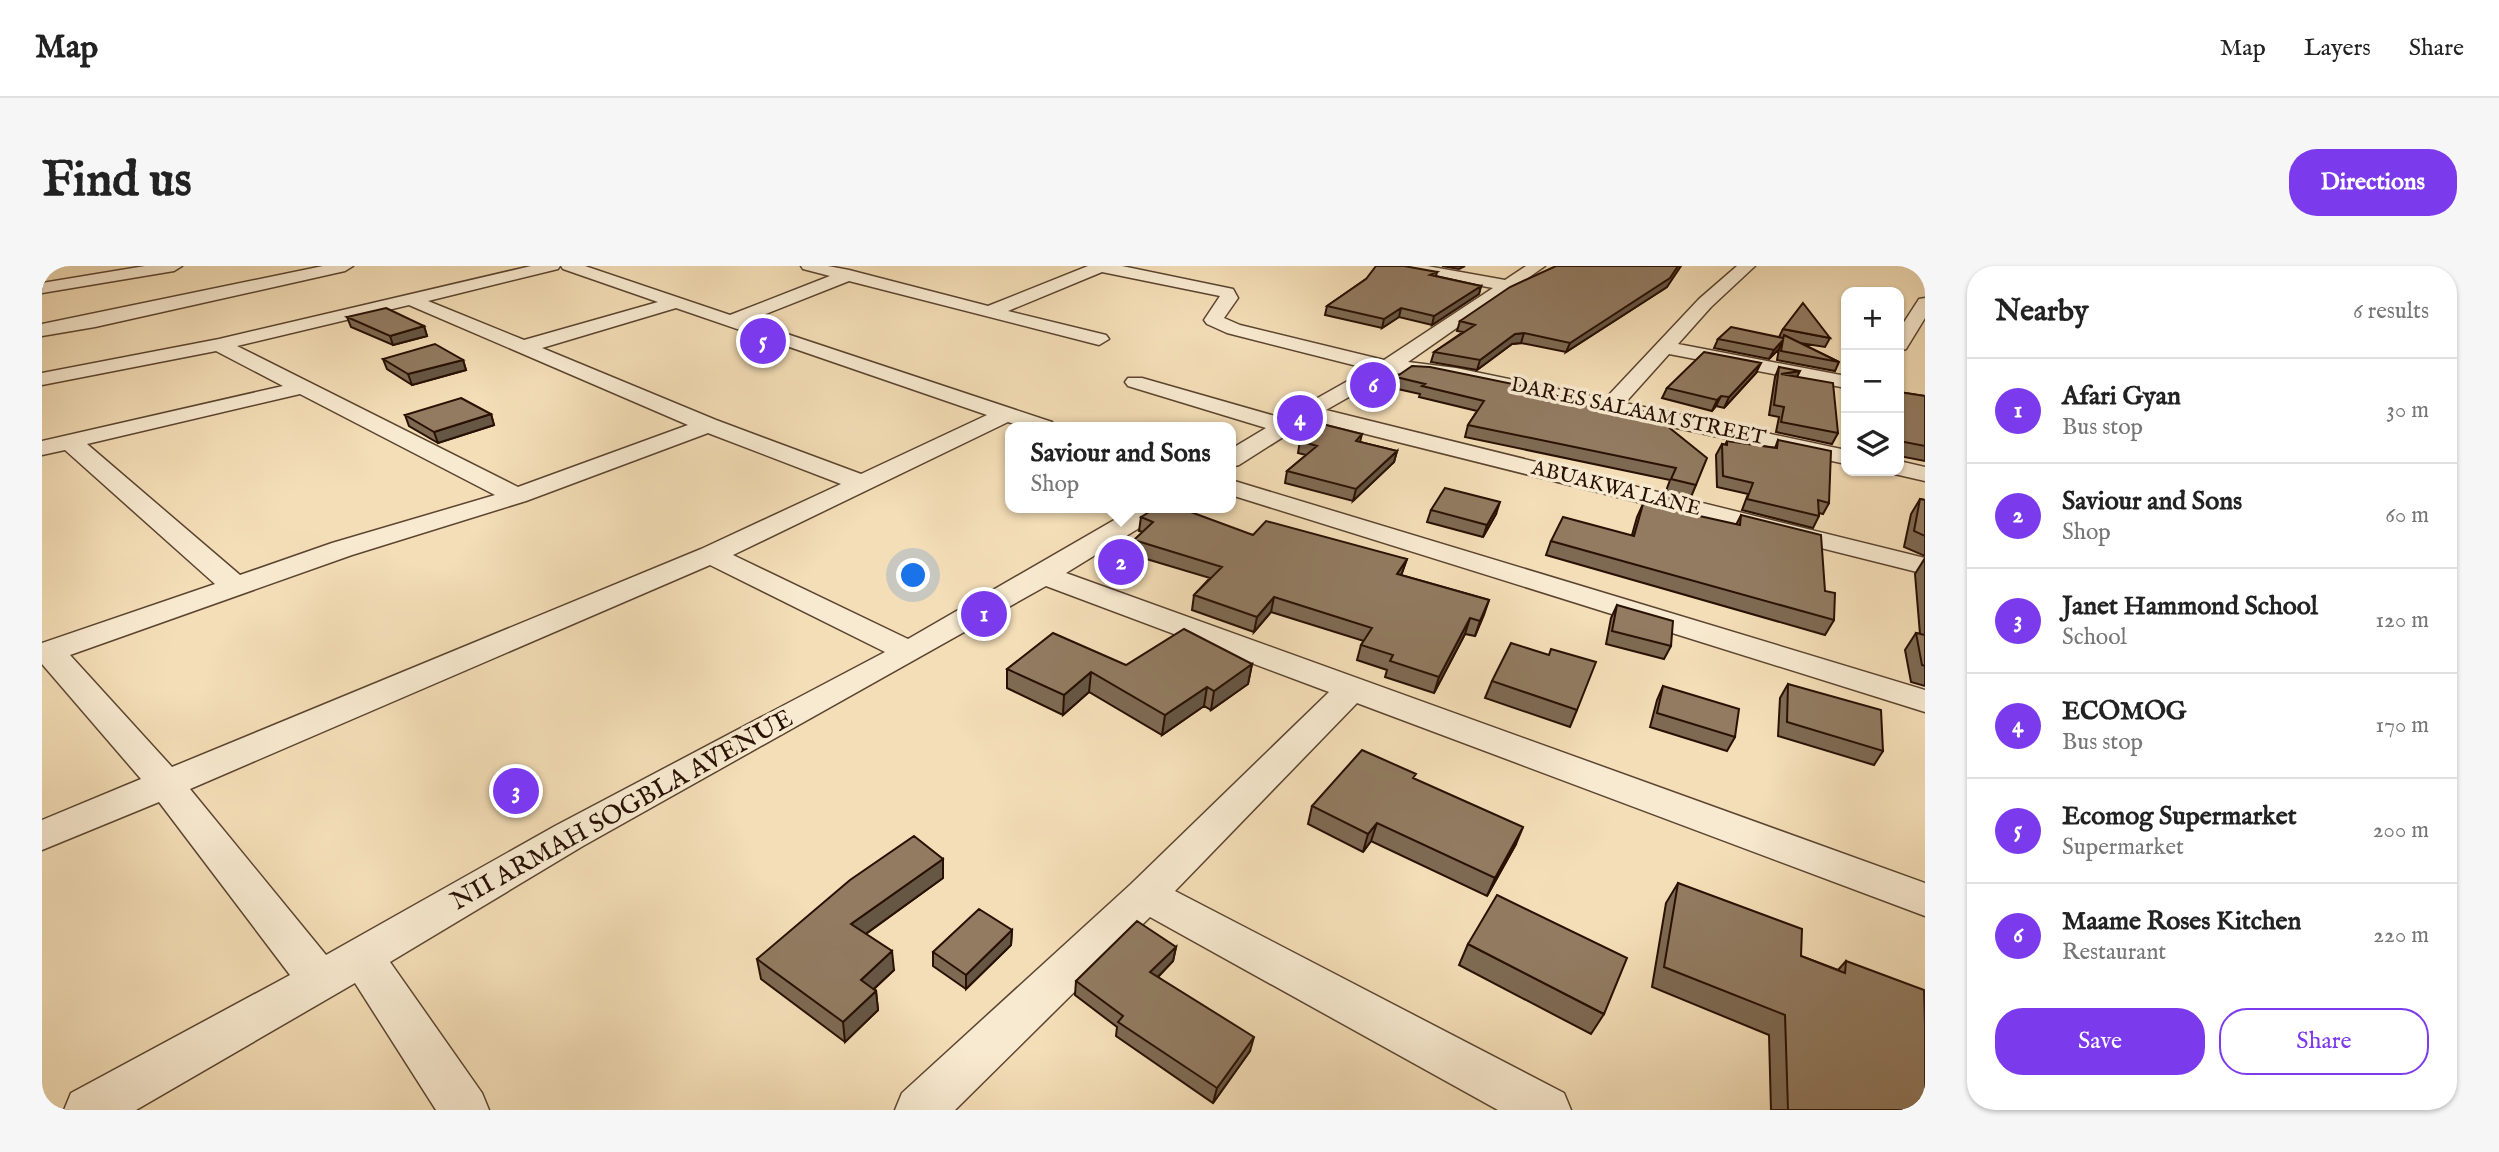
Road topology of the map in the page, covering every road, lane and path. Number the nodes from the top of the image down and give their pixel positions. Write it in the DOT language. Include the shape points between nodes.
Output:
graph roads {
  1 [pos="174,266"];
  2 [pos="345,266"];
  3 [pos="552,266"];
  4 [pos="569,266"];
  5 [pos="809,266"];
  6 [pos="1400,266"];
  7 [pos="1537,266"];
  8 [pos="1747,266"];
  9 [pos="1109,267"];
  10 [pos="42,269"];
  11 [pos="849,275"];
  12 [pos="1505,285"];
  13 [pos="42,289"];
  14 [pos="67,299"];
  15 [pos="412,300"];
  16 [pos="677,302"];
  17 [pos="1925,303"];
  18 [pos="991,311"];
  19 [pos="733,320"];
  20 [pos="95,321"];
  21 [pos="42,330"];
  22 [pos="116,333"];
  23 [pos="1904,337"];
  24 [pos="1099,339"];
  25 [pos="136,345"];
  26 [pos="219,345"];
  27 [pos="523,347"];
  28 [pos="1668,348"];
  29 [pos="157,357"];
  30 [pos="1387,367"];
  31 [pos="42,379"];
  32 [pos="1841,381"];
  33 [pos="1135,382"];
  34 [pos="301,388"];
  35 [pos="1611,406"];
  36 [pos="1307,412"];
  37 [pos="1005,415"];
  38 [pos="1028,422"];
  39 [pos="708,425"];
  40 [pos="1284,426"];
  41 [pos="69,441"];
  42 [pos="42,448"];
  43 [pos="1841,456"];
  44 [pos="1236,457"];
  45 [pos="1904,469"];
  46 [pos="1925,474"];
  47 [pos="864,484"];
  48 [pos="1236,490"];
  49 [pos="517,496"];
  50 [pos="1145,513"];
  51 [pos="711,555"];
  52 [pos="1925,566"];
  53 [pos="1044,575"];
  54 [pos="234,585"];
  55 [pos="909,652"];
  56 [pos="46,653"];
  57 [pos="1352,689"];
  58 [pos="1925,701"];
  59 [pos="166,784"];
  60 [pos="42,836"];
  61 [pos="1146,895"];
  62 [pos="1925,900"];
  63 [pos="362,956"];
  64 [pos="320,981"];
  65 [pos="1544,1109"];
  66 [pos="89,1110"];
  67 [pos="464,1110"];
  68 [pos="920,1110"];
  1 -- 14 [label="street"];
  2 -- 20 [label="street"];
  3 -- 15 [label="street"];
  4 -- 16 [label="street"];
  5 -- 11 [label="street"];
  6 -- 12 [label="street"];
  7 -- 12 [label="street"];
  8 -- 28 [label="street" via="1705,303"];
  9 -- 18 [label="street"];
  9 -- 30 [label="street, DAR ES SALAAM STREET" via="1227,293 1229,298 1213,320 1220,325"];
  10 -- 14 [label="street"];
  11 -- 18 [label="street"];
  11 -- 19 [label="street"];
  12 -- 30 [label="street"];
  13 -- 14 [label="street"];
  14 -- 20 [label="street"];
  15 -- 26 [label="street"];
  15 -- 27 [label="street"];
  16 -- 19 [label="street"];
  16 -- 27 [label="street"];
  17 -- 23 [label="street"];
  18 -- 24 [label="street"];
  19 -- 37 [label="street"];
  20 -- 21 [label="street"];
  20 -- 22 [label="street"];
  25 -- 29 [label="street"];
  26 -- 29 [label="street"];
  26 -- 34 [label="street"];
  27 -- 39 [label="street"];
  28 -- 32 [label="street"];
  28 -- 35 [label="street"];
  29 -- 31 [label="street"];
  30 -- 35 [label="street, DAR ES SALAAM STREET" via="1456,374"];
  30 -- 36 [label="street"];
  33 -- 40 [label="street"];
  34 -- 41 [label="street"];
  34 -- 49 [label="street"];
  35 -- 43 [label="street, DAR ES SALAAM STREET"];
  36 -- 40 [label="street"];
  36 -- 52 [label="street, ABUAKWA LANE"];
  37 -- 38 [label="street"];
  37 -- 47 [label="street"];
  39 -- 47 [label="street"];
  39 -- 49 [label="street"];
  40 -- 44 [label="street"];
  41 -- 42 [label="street"];
  41 -- 54 [label="street"];
  45 -- 46 [label="street"];
  47 -- 51 [label="street"];
  48 -- 58 [label="street"];
  49 -- 54 [label="street"];
  50 -- 53 [label="street, NII ARMAH SOGBLA AVENUE"];
  51 -- 55 [label="street"];
  51 -- 59 [label="street"];
  53 -- 55 [label="street, NII ARMAH SOGBLA AVENUE"];
  53 -- 57 [label="street"];
  54 -- 56 [label="street"];
  55 -- 63 [label="street, NII ARMAH SOGBLA AVENUE" via="581,829"];
  56 -- 59 [label="street"];
  57 -- 61 [label="street"];
  57 -- 62 [label="street"];
  59 -- 60 [label="street"];
  59 -- 64 [label="street"];
  61 -- 65 [label="street"];
  61 -- 68 [label="street"];
  63 -- 64 [label="street, NII ARMAH SOGBLA AVENUE"];
  63 -- 67 [label="street"];
  64 -- 66 [label="street, NII ARMAH SOGBLA AVENUE"];
}
